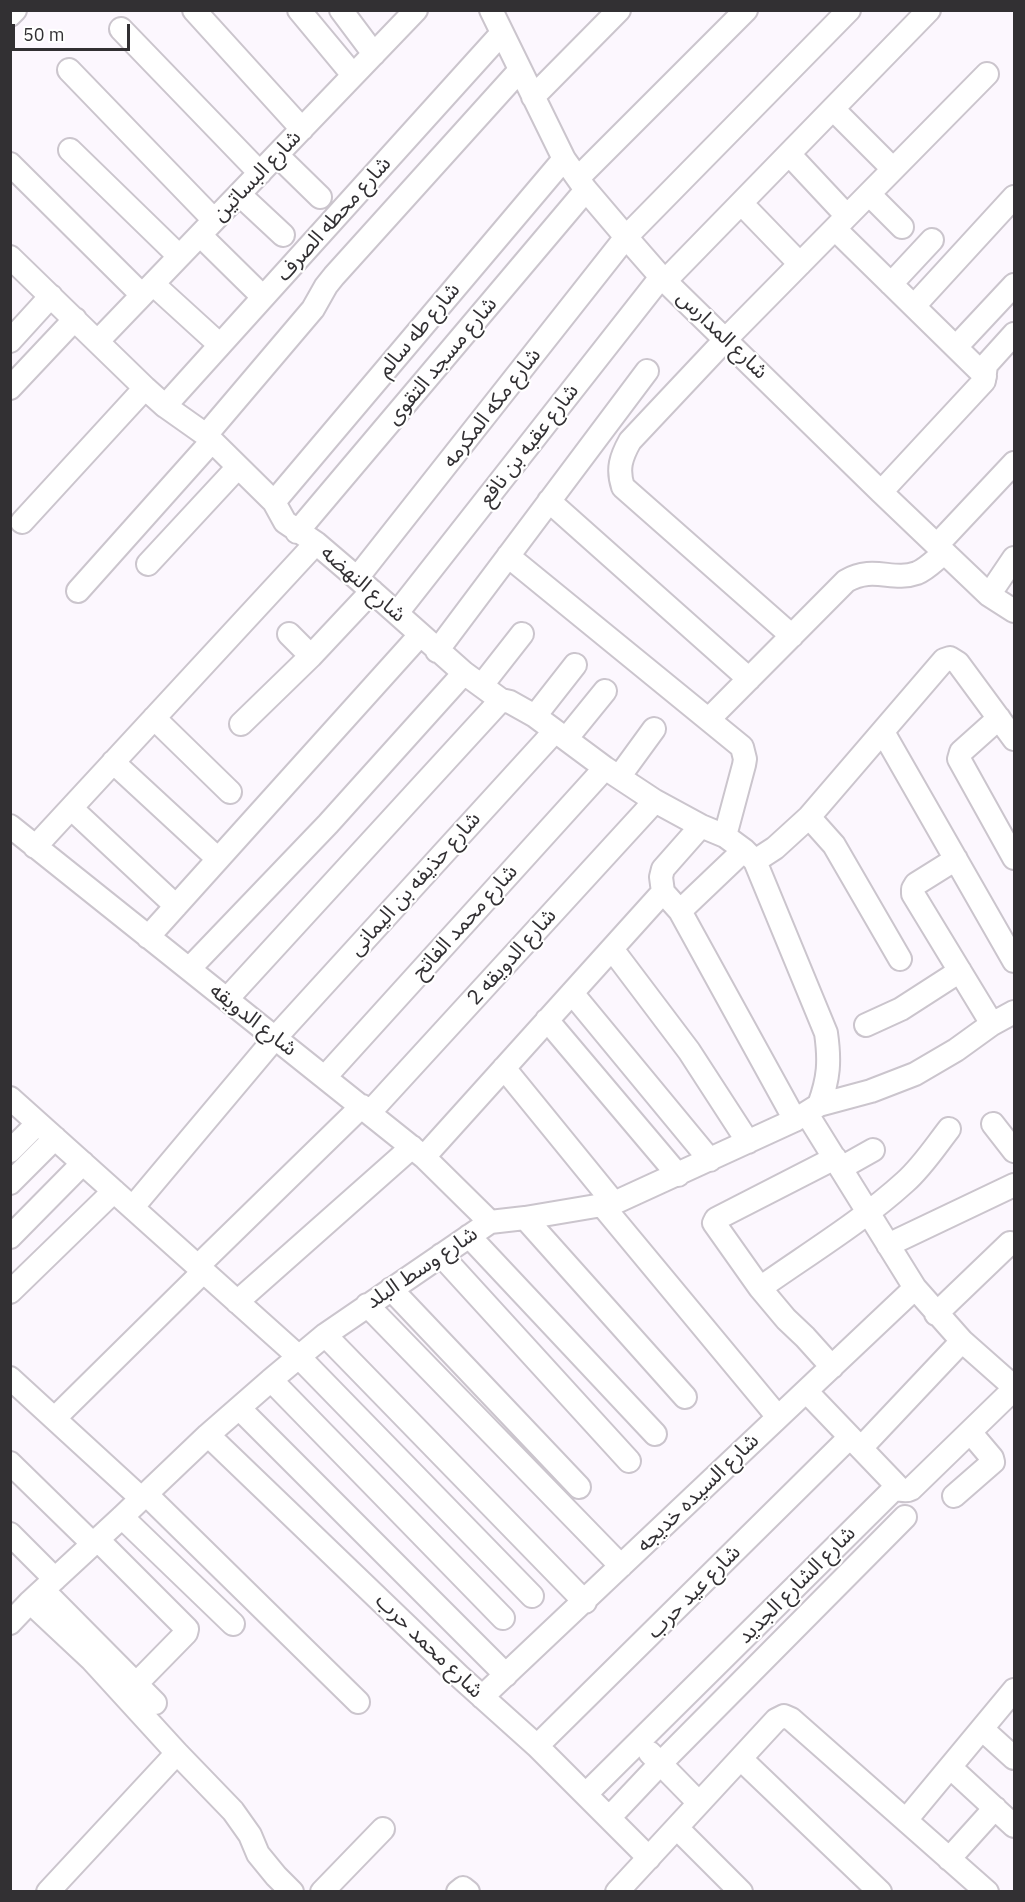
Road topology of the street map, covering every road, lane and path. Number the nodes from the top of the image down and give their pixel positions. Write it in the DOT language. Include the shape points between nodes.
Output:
graph roads {
  1 [pos="15,10"];
  2 [pos="194,10"];
  3 [pos="298,10"];
  4 [pos="341,10"];
  5 [pos="416,10"];
  6 [pos="619,10"];
  7 [pos="746,10"];
  8 [pos="849,10"];
  9 [pos="929,10"];
  10 [pos="10,15"];
  11 [pos="496,17"];
  12 [pos="121,29"];
  13 [pos="374,54"];
  14 [pos="69,70"];
  15 [pos="520,70"];
  16 [pos="987,74"];
  17 [pos="353,75"];
  18 [pos="533,97"];
  19 [pos="833,109"];
  20 [pos="302,129"];
  21 [pos="70,150"];
  22 [pos="277,154"];
  23 [pos="789,154"];
  24 [pos="564,159"];
  25 [pos="10,164"];
  26 [pos="893,169"];
  27 [pos="260,172"];
  28 [pos="582,184"];
  29 [pos="239,194"];
  30 [pos="869,194"];
  31 [pos="320,197"];
  32 [pos="1014,197"];
  33 [pos="741,203"];
  34 [pos="841,223"];
  35 [pos="207,227"];
  36 [pos="902,227"];
  37 [pos="283,236"];
  38 [pos="626,237"];
  39 [pos="932,240"];
  40 [pos="179,256"];
  41 [pos="10,257"];
  42 [pos="800,264"];
  43 [pos="663,279"];
  44 [pos="891,284"];
  45 [pos="1014,285"];
  46 [pos="147,289"];
  47 [pos="51,296"];
  48 [pos="263,297"];
  49 [pos="914,306"];
  50 [pos="75,319"];
  51 [pos="1014,334"];
  52 [pos="726,339"];
  53 [pos="10,341"];
  54 [pos="98,341"];
  55 [pos="220,345"];
  56 [pos="956,347"];
  57 [pos="647,371"];
  58 [pos="985,376"];
  59 [pos="10,388"];
  60 [pos="145,388"];
  61 [pos="165,406"];
  62 [pos="209,438"];
  63 [pos="1014,463"];
  64 [pos="238,467"];
  65 [pos="881,492"];
  66 [pos="549,501"];
  67 [pos="274,502"];
  68 [pos="22,522"];
  69 [pos="307,538"];
  70 [pos="940,549"];
  71 [pos="508,556"];
  72 [pos="1014,558"];
  73 [pos="148,564"];
  74 [pos="365,584"];
  75 [pos="78,591"];
  76 [pos="989,595"];
  77 [pos="1014,611"];
  78 [pos="397,613"];
  79 [pos="289,634"];
  80 [pos="522,634"];
  81 [pos="420,635"];
  82 [pos="792,636"];
  83 [pos="437,651"];
  84 [pos="312,656"];
  85 [pos="575,666"];
  86 [pos="473,679"];
  87 [pos="749,679"];
  88 [pos="605,691"];
  89 [pos="501,700"];
  90 [pos="535,716"];
  91 [pos="154,718"];
  92 [pos="999,718"];
  93 [pos="709,719"];
  94 [pos="241,724"];
  95 [pos="654,729"];
  96 [pos="883,732"];
  97 [pos="560,735"];
  98 [pos="1014,739"];
  99 [pos="113,762"];
  100 [pos="612,772"];
  101 [pos="230,792"];
  102 [pos="655,801"];
  103 [pos="71,808"];
  104 [pos="809,817"];
  105 [pos="1005,817"];
  106 [pos="10,826"];
  107 [pos="701,826"];
  108 [pos="725,836"];
  109 [pos="35,846"];
  110 [pos="750,855"];
  111 [pos="1014,858"];
  112 [pos="218,859"];
  113 [pos="956,859"];
  114 [pos="663,892"];
  115 [pos="176,906"];
  116 [pos="680,911"];
  117 [pos="148,937"];
  118 [pos="612,949"];
  119 [pos="900,959"];
  120 [pos="1014,962"];
  121 [pos="189,969"];
  122 [pos="960,971"];
  123 [pos="572,993"];
  124 [pos="227,999"];
  125 [pos="1014,1012"];
  126 [pos="547,1020"];
  127 [pos="992,1024"];
  128 [pos="866,1025"];
  129 [pos="275,1038"];
  130 [pos="504,1068"];
  131 [pos="325,1077"];
  132 [pos="10,1098"];
  133 [pos="366,1109"];
  134 [pos="807,1113"];
  135 [pos="949,1129"];
  136 [pos="46,1130"];
  137 [pos="748,1142"];
  138 [pos="873,1150"];
  139 [pos="10,1151"];
  140 [pos="418,1152"];
  141 [pos="710,1160"];
  142 [pos="83,1162"];
  143 [pos="838,1163"];
  144 [pos="678,1175"];
  145 [pos="10,1183"];
  146 [pos="1014,1185"];
  147 [pos="114,1191"];
  148 [pos="608,1204"];
  149 [pos="133,1208"];
  150 [pos="867,1212"];
  151 [pos="525,1218"];
  152 [pos="490,1222"];
  153 [pos="469,1236"];
  154 [pos="10,1237"];
  155 [pos="1010,1243"];
  156 [pos="888,1245"];
  157 [pos="441,1256"];
  158 [pos="201,1269"];
  159 [pos="759,1288"];
  160 [pos="915,1288"];
  161 [pos="391,1289"];
  162 [pos="10,1292"];
  163 [pos="237,1302"];
  164 [pos="368,1305"];
  165 [pos="936,1314"];
  166 [pos="325,1335"];
  167 [pos="962,1341"];
  168 [pos="299,1356"];
  169 [pos="832,1367"];
  170 [pos="10,1378"];
  171 [pos="271,1380"];
  172 [pos="1012,1381"];
  173 [pos="806,1391"];
  174 [pos="686,1397"];
  175 [pos="239,1408"];
  176 [pos="778,1417"];
  177 [pos="55,1418"];
  178 [pos="970,1432"];
  179 [pos="656,1434"];
  180 [pos="208,1435"];
  181 [pos="855,1443"];
  182 [pos="629,1461"];
  183 [pos="10,1463"];
  184 [pos="579,1487"];
  185 [pos="900,1489"];
  186 [pos="954,1496"];
  187 [pos="144,1497"];
  188 [pos="402,1515"];
  189 [pos="123,1517"];
  190 [pos="905,1517"];
  191 [pos="10,1534"];
  192 [pos="96,1542"];
  193 [pos="375,1543"];
  194 [pos="621,1566"];
  195 [pos="532,1596"];
  196 [pos="585,1602"];
  197 [pos="27,1604"];
  198 [pos="503,1618"];
  199 [pos="233,1624"];
  200 [pos="506,1675"];
  201 [pos="136,1684"];
  202 [pos="1014,1690"];
  203 [pos="482,1697"];
  204 [pos="358,1702"];
  205 [pos="155,1703"];
  206 [pos="982,1729"];
  207 [pos="639,1742"];
  208 [pos="537,1746"];
  209 [pos="177,1753"];
  210 [pos="1014,1758"];
  211 [pos="741,1759"];
  212 [pos="660,1764"];
  213 [pos="950,1767"];
  214 [pos="586,1794"];
  215 [pos="699,1803"];
  216 [pos="995,1808"];
  217 [pos="609,1818"];
  218 [pos="906,1820"];
  219 [pos="1014,1826"];
  220 [pos="677,1828"];
  221 [pos="383,1829"];
  222 [pos="649,1858"];
  223 [pos="949,1858"];
  224 [pos="48,1892"];
  225 [pos="292,1892"];
  226 [pos="322,1892"];
  227 [pos="617,1892"];
  228 [pos="741,1892"];
  229 [pos="880,1892"];
  230 [pos="987,1892"];
  1 -- 10 [label="street"];
  2 -- 20 [label="street"];
  3 -- 17 [label="street"];
  4 -- 13 [label="street"];
  5 -- 13 [label="street, شارع البساتين"];
  6 -- 18 [label="street"];
  7 -- 28 [label="street, شارع مسجد التقوى"];
  8 -- 38 [label="street, شارع مكه المكرمه"];
  9 -- 19 [label="street, شارع عقبه بن نافع"];
  11 -- 15 [label="street, شارع المدارس"];
  11 -- 48 [label="street, شارع محطه الصرف"];
  12 -- 27 [label="street"];
  13 -- 17 [label="street, شارع البساتين"];
  14 -- 35 [label="street"];
  15 -- 18 [label="street, شارع المدارس"];
  15 -- 62 [label="street" via="334,276 313,309"];
  16 -- 26 [label="street"];
  17 -- 20 [label="street, شارع البساتين"];
  18 -- 24 [label="street, شارع المدارس"];
  19 -- 23 [label="street, شارع عقبه بن نافع"];
  19 -- 26 [label="street"];
  20 -- 22 [label="street, شارع البساتين"];
  21 -- 40 [label="street"];
  22 -- 27 [label="street, شارع البساتين"];
  22 -- 31 [label="street"];
  23 -- 33 [label="street, شارع عقبه بن نافع"];
  23 -- 34 [label="street"];
  24 -- 28 [label="street, شارع المدارس"];
  24 -- 67 [label="street, شارع طه سالم"];
  25 -- 46 [label="street"];
  26 -- 30 [label="street"];
  27 -- 29 [label="street, شارع البساتين"];
  28 -- 38 [label="street, شارع المدارس"];
  28 -- 69 [label="street, شارع مسجد التقوى"];
  29 -- 35 [label="street, شارع البساتين"];
  29 -- 37 [label="street"];
  30 -- 34 [label="street"];
  30 -- 36 [label="street"];
  32 -- 49 [label="street"];
  33 -- 42 [label="street"];
  33 -- 43 [label="street, شارع عقبه بن نافع"];
  34 -- 42 [label="street"];
  34 -- 44 [label="street"];
  35 -- 40 [label="street, شارع البساتين"];
  35 -- 48 [label="street"];
  38 -- 43 [label="street, شارع المدارس"];
  38 -- 74 [label="street, شارع مكه المكرمه"];
  39 -- 44 [label="street"];
  40 -- 46 [label="street, شارع البساتين"];
  41 -- 47 [label="street, شارع النهضه"];
  42 -- 52 [label="street"];
  43 -- 52 [label="street, شارع المدارس"];
  43 -- 78 [label="street, شارع عقبه بن نافع"];
  44 -- 49 [label="street"];
  45 -- 56 [label="street"];
  46 -- 54 [label="street, شارع البساتين"];
  46 -- 55 [label="street"];
  47 -- 50 [label="street, شارع النهضه"];
  47 -- 53 [label="street"];
  48 -- 55 [label="street, شارع محطه الصرف"];
  49 -- 56 [label="street"];
  50 -- 54 [label="street, شارع النهضه"];
  50 -- 59 [label="street"];
  51 -- 58 [label="street" via="986,365"];
  52 -- 65 [label="street, شارع المدارس"];
  52 -- 82 [label="street" via="630,441 619,465 619,476 623,487"];
  54 -- 60 [label="street, شارع النهضه"];
  55 -- 61 [label="street, شارع محطه الصرف"];
  56 -- 58 [label="street"];
  57 -- 66 [label="street"];
  58 -- 65 [label="street"];
  60 -- 61 [label="street, شارع النهضه"];
  60 -- 68 [label="street"];
  61 -- 62 [label="street, شارع النهضه"];
  62 -- 64 [label="street, شارع النهضه"];
  62 -- 75 [label="street"];
  63 -- 70 [label="street"];
  64 -- 67 [label="street, شارع النهضه"];
  64 -- 73 [label="street"];
  65 -- 70 [label="street, شارع المدارس"];
  66 -- 71 [label="street"];
  66 -- 87 [label="street"];
  67 -- 69 [label="street, شارع النهضه" via="285,522"];
  69 -- 74 [label="street, شارع النهضه"];
  69 -- 91 [label="street, شارع مسجد التقوى"];
  70 -- 76 [label="street, شارع المدارس"];
  70 -- 82 [label="street" via="918,573 857,574"];
  71 -- 83 [label="street"];
  71 -- 93 [label="street"];
  72 -- 76 [label="street"];
  74 -- 78 [label="street, شارع النهضه"];
  74 -- 84 [label="street, شارع مكه المكرمه"];
  76 -- 77 [label="street, شارع المدارس"];
  78 -- 81 [label="street, شارع النهضه"];
  79 -- 84 [label="street"];
  80 -- 86 [label="street"];
  81 -- 83 [label="street, شارع النهضه"];
  81 -- 112 [label="street"];
  82 -- 87 [label="street"];
  83 -- 86 [label="street, شارع النهضه"];
  84 -- 94 [label="street, شارع مكه المكرمه"];
  85 -- 90 [label="street"];
  86 -- 89 [label="street, شارع النهضه"];
  86 -- 121 [label="street"];
  87 -- 93 [label="street"];
  88 -- 97 [label="street, شارع حذيفه بن اليمانى"];
  89 -- 90 [label="street, شارع النهضه"];
  89 -- 124 [label="street"];
  90 -- 97 [label="street, شارع النهضه"];
  91 -- 99 [label="street, شارع مسجد التقوى"];
  91 -- 101 [label="street"];
  92 -- 96 [label="street" via="958,663 950,658 944,660"];
  92 -- 98 [label="street"];
  92 -- 105 [label="street" via="959,756"];
  93 -- 108 [label="street" via="738,742 745,759"];
  95 -- 100 [label="street, شارع محمد الفاتح"];
  96 -- 104 [label="street"];
  96 -- 113 [label="street"];
  97 -- 100 [label="street, شارع النهضه"];
  97 -- 129 [label="street, شارع حذيفه بن اليمانى"];
  99 -- 103 [label="street, شارع مسجد التقوى"];
  99 -- 112 [label="street"];
  100 -- 102 [label="street, شارع النهضه"];
  100 -- 131 [label="street, شارع محمد الفاتح"];
  102 -- 107 [label="street, شارع النهضه"];
  102 -- 133 [label="street, شارع الدويقه 2"];
  103 -- 109 [label="street, شارع مسجد التقوى"];
  103 -- 115 [label="street"];
  104 -- 110 [label="street" via="775,848"];
  104 -- 119 [label="street" via="834,844"];
  105 -- 111 [label="street"];
  106 -- 109 [label="street, شارع الدويقه"];
  107 -- 108 [label="street, شارع النهضه"];
  107 -- 114 [label="street" via="663,869"];
  108 -- 110 [label="street, شارع النهضه"];
  109 -- 117 [label="street, شارع الدويقه"];
  110 -- 116 [label="street"];
  110 -- 134 [label="street" via="826,1032 830,1057 827,1081"];
  112 -- 115 [label="street"];
  113 -- 120 [label="street"];
  113 -- 122 [label="street" via="916,884 913,891"];
  114 -- 116 [label="street"];
  114 -- 118 [label="street"];
  115 -- 117 [label="street"];
  116 -- 134 [label="street"];
  117 -- 121 [label="street, شارع الدويقه"];
  118 -- 123 [label="street"];
  118 -- 137 [label="street" via="689,1051"];
  121 -- 124 [label="street, شارع الدويقه"];
  122 -- 127 [label="street"];
  122 -- 128 [label="street" via="901,1009"];
  123 -- 126 [label="street"];
  123 -- 141 [label="street"];
  124 -- 129 [label="street, شارع الدويقه"];
  125 -- 127 [label="street, شارع وسط البلد"];
  126 -- 130 [label="street"];
  126 -- 144 [label="street"];
  127 -- 134 [label="street, شارع وسط البلد" via="915,1074"];
  129 -- 131 [label="street, شارع الدويقه"];
  129 -- 149 [label="street, شارع حذيفه بن اليمانى"];
  130 -- 140 [label="street"];
  130 -- 148 [label="street"];
  131 -- 133 [label="street, شارع الدويقه"];
  132 -- 136 [label="street"];
  133 -- 140 [label="street, شارع الدويقه"];
  133 -- 158 [label="street, شارع الدويقه 2"];
  134 -- 137 [label="street, شارع وسط البلد"];
  134 -- 143 [label="street"];
  135 -- 150 [label="street" via="905,1182"];
  136 -- 139 [label="street"];
  136 -- 142 [label="street"];
  136 -- 145 [label="street"];
  137 -- 141 [label="street, شارع وسط البلد"];
  138 -- 143 [label="street"];
  140 -- 152 [label="street, شارع الدويقه"];
  140 -- 163 [label="street"];
  141 -- 144 [label="street, شارع وسط البلد"];
  142 -- 147 [label="street"];
  142 -- 154 [label="street"];
  143 -- 150 [label="street"];
  143 -- 159 [label="street" via="715,1220 715,1226"];
  144 -- 148 [label="street, شارع وسط البلد"];
  146 -- 156 [label="street"];
  147 -- 149 [label="street"];
  147 -- 162 [label="street"];
  148 -- 151 [label="street, شارع وسط البلد"];
  148 -- 176 [label="street"];
  149 -- 158 [label="street"];
  150 -- 156 [label="street"];
  150 -- 159 [label="street"];
  151 -- 152 [label="street, شارع وسط البلد"];
  151 -- 174 [label="street"];
  152 -- 153 [label="street, شارع وسط البلد"];
  153 -- 157 [label="street, شارع وسط البلد"];
  153 -- 179 [label="street"];
  155 -- 165 [label="street"];
  156 -- 160 [label="street"];
  157 -- 161 [label="street, شارع وسط البلد"];
  157 -- 182 [label="street"];
  158 -- 163 [label="street"];
  158 -- 177 [label="street, شارع الدويقه 2"];
  159 -- 169 [label="street"];
  160 -- 165 [label="street"];
  160 -- 169 [label="street, شارع السيده خديجه"];
  161 -- 164 [label="street, شارع وسط البلد"];
  161 -- 184 [label="street"];
  163 -- 168 [label="street"];
  164 -- 166 [label="street, شارع وسط البلد"];
  164 -- 194 [label="street"];
  165 -- 167 [label="street"];
  166 -- 168 [label="street, شارع وسط البلد"];
  166 -- 196 [label="street"];
  167 -- 172 [label="street"];
  167 -- 181 [label="street, شارع عيد حرب"];
  168 -- 171 [label="street, شارع وسط البلد"];
  168 -- 195 [label="street"];
  169 -- 173 [label="street, شارع السيده خديجه"];
  170 -- 177 [label="street"];
  171 -- 175 [label="street, شارع وسط البلد"];
  171 -- 188 [label="street"];
  172 -- 178 [label="street, شارع الشارع الجديد"];
  173 -- 176 [label="street, شارع السيده خديجه"];
  173 -- 181 [label="street"];
  175 -- 180 [label="street, شارع وسط البلد"];
  175 -- 193 [label="street"];
  176 -- 194 [label="street, شارع السيده خديجه"];
  177 -- 187 [label="street"];
  178 -- 185 [label="street, شارع الشارع الجديد" via="910,1490"];
  178 -- 186 [label="street" via="993,1461"];
  180 -- 187 [label="street, شارع وسط البلد"];
  180 -- 203 [label="street, شارع محمد حرب"];
  181 -- 185 [label="street"];
  181 -- 208 [label="street, شارع عيد حرب"];
  183 -- 192 [label="street"];
  185 -- 207 [label="street, شارع الشارع الجديد" via="892,1491"];
  187 -- 189 [label="street, شارع وسط البلد"];
  187 -- 204 [label="street"];
  188 -- 193 [label="street"];
  188 -- 198 [label="street"];
  189 -- 192 [label="street, شارع وسط البلد"];
  189 -- 199 [label="street"];
  190 -- 212 [label="street"];
  191 -- 197 [label="street"];
  192 -- 197 [label="street, شارع وسط البلد"];
  192 -- 201 [label="street" via="186,1628 186,1633"];
  193 -- 200 [label="street"];
  194 -- 196 [label="street, شارع السيده خديجه"];
  196 -- 200 [label="street, شارع السيده خديجه"];
  197 -- 201 [label="street"];
  197 -- 209 [label="street" via="92,1660"];
  200 -- 203 [label="street, شارع السيده خديجه"];
  201 -- 205 [label="street"];
  202 -- 206 [label="street"];
  203 -- 208 [label="street, شارع محمد حرب"];
  206 -- 210 [label="street"];
  206 -- 213 [label="street"];
  207 -- 212 [label="street"];
  207 -- 214 [label="street, شارع الشارع الجديد"];
  208 -- 214 [label="street, شارع محمد حرب"];
  209 -- 224 [label="street"];
  209 -- 225 [label="street" via="233,1811 250,1834 258,1854"];
  211 -- 215 [label="street"];
  211 -- 218 [label="street" via="784,1716"];
  211 -- 229 [label="street"];
  212 -- 215 [label="street"];
  212 -- 217 [label="street"];
  213 -- 216 [label="street"];
  213 -- 218 [label="street"];
  214 -- 217 [label="street, شارع محمد حرب"];
  215 -- 220 [label="street"];
  216 -- 219 [label="street"];
  216 -- 223 [label="street"];
  217 -- 222 [label="street, شارع محمد حرب"];
  218 -- 223 [label="street"];
  220 -- 222 [label="street"];
  220 -- 228 [label="street"];
  221 -- 226 [label="street"];
  222 -- 227 [label="street"];
  223 -- 230 [label="street"];
}
